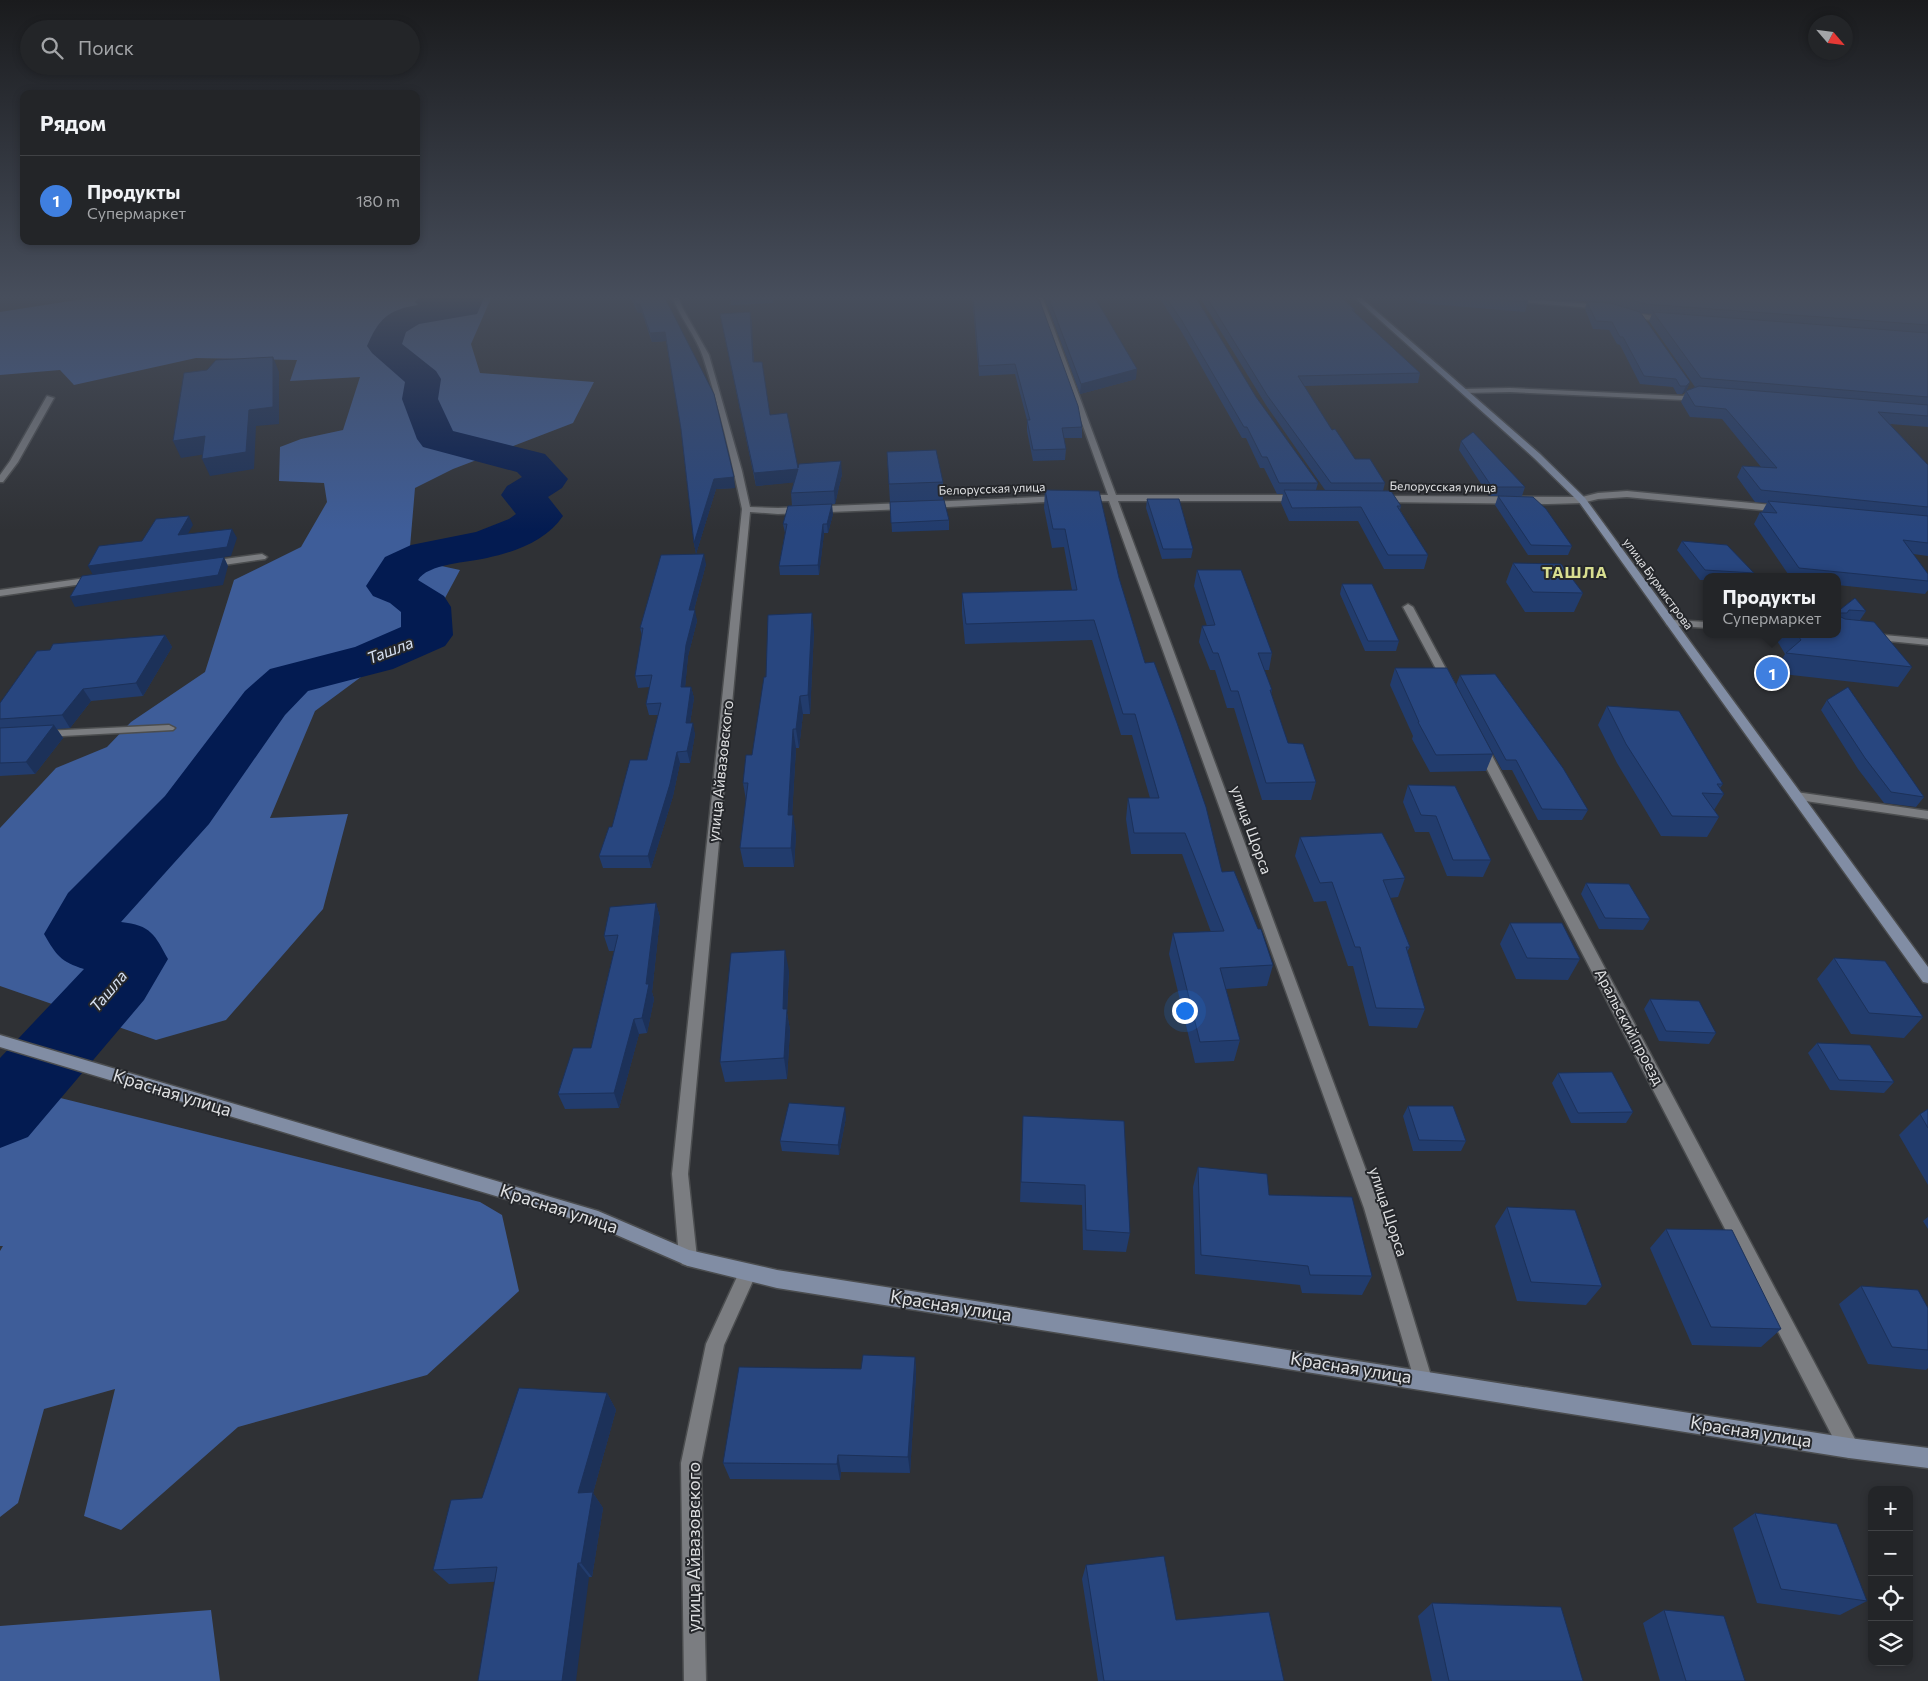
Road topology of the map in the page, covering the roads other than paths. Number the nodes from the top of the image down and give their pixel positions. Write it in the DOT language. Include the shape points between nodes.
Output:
graph roads {
  1 [pos="711,374"];
  2 [pos="1067,374"];
  3 [pos="1446,374"];
  4 [pos="1688,385"];
  5 [pos="1465,391"];
  6 [pos="1693,392"];
  7 [pos="1703,393"];
  8 [pos="50,398"];
  9 [pos="0,480"];
  10 [pos="1112,497"];
  11 [pos="1304,498"];
  12 [pos="1372,499"];
  13 [pos="1582,500"];
  14 [pos="746,509"];
  15 [pos="1793,511"];
  16 [pos="262,557"];
  17 [pos="204,565"];
  18 [pos="107,578"];
  19 [pos="0,593"];
  20 [pos="1408,607"];
  21 [pos="1671,623"];
  22 [pos="1703,625"];
  23 [pos="1860,636"];
  24 [pos="1928,642"];
  25 [pos="1455,695"];
  26 [pos="169,728"];
  27 [pos="30,735"];
  28 [pos="1478,739"];
  29 [pos="1796,796"];
  30 [pos="1928,815"];
  31 [pos="1928,978"];
  32 [pos="0,1041"];
  33 [pos="688,1258"];
  34 [pos="748,1272"];
  35 [pos="1423,1379"];
  36 [pos="1849,1448"];
  37 [pos="1928,1458"];
  38 [pos="695,1681"];
  1 -- 14 [label="street, улица Айвазовского"];
  2 -- 10 [label="street, улица Щорса"];
  3 -- 5 [label="street, улица Бурмистрова"];
  4 -- 6 [label="street"];
  5 -- 6 [label="street" via="1684,398"];
  5 -- 13 [label="street, улица Бурмистрова"];
  6 -- 7 [label="street"];
  8 -- 9 [label="street" via="14,462"];
  10 -- 11 [label="street, Белорусская улица"];
  10 -- 14 [label="street, Белорусская улица" via="778,511"];
  10 -- 35 [label="street, улица Щорса" via="1372,1208"];
  12 -- 13 [label="street, Белорусская улица"];
  13 -- 15 [label="street, Белорусская улица" via="1627,494"];
  13 -- 21 [label="street, улица Бурмистрова"];
  14 -- 33 [label="street, улица Айвазовского" via="680,1174"];
  16 -- 17 [label="street"];
  18 -- 19 [label="street"];
  20 -- 25 [label="street"];
  21 -- 22 [label="street"];
  21 -- 29 [label="street, улица Бурмистрова"];
  23 -- 24 [label="street"];
  26 -- 27 [label="street"];
  28 -- 36 [label="street, Аральский проезд"];
  29 -- 30 [label="street"];
  29 -- 31 [label="street, улица Бурмистрова"];
  32 -- 33 [label="street, Красная улица" via="598,1219"];
  33 -- 34 [label="street, Красная улица"];
  34 -- 35 [label="street, Красная улица"];
  34 -- 38 [label="street, улица Айвазовского" via="714,1344 691,1463"];
  35 -- 36 [label="street, Красная улица"];
  36 -- 37 [label="street, Красная улица"];
}
